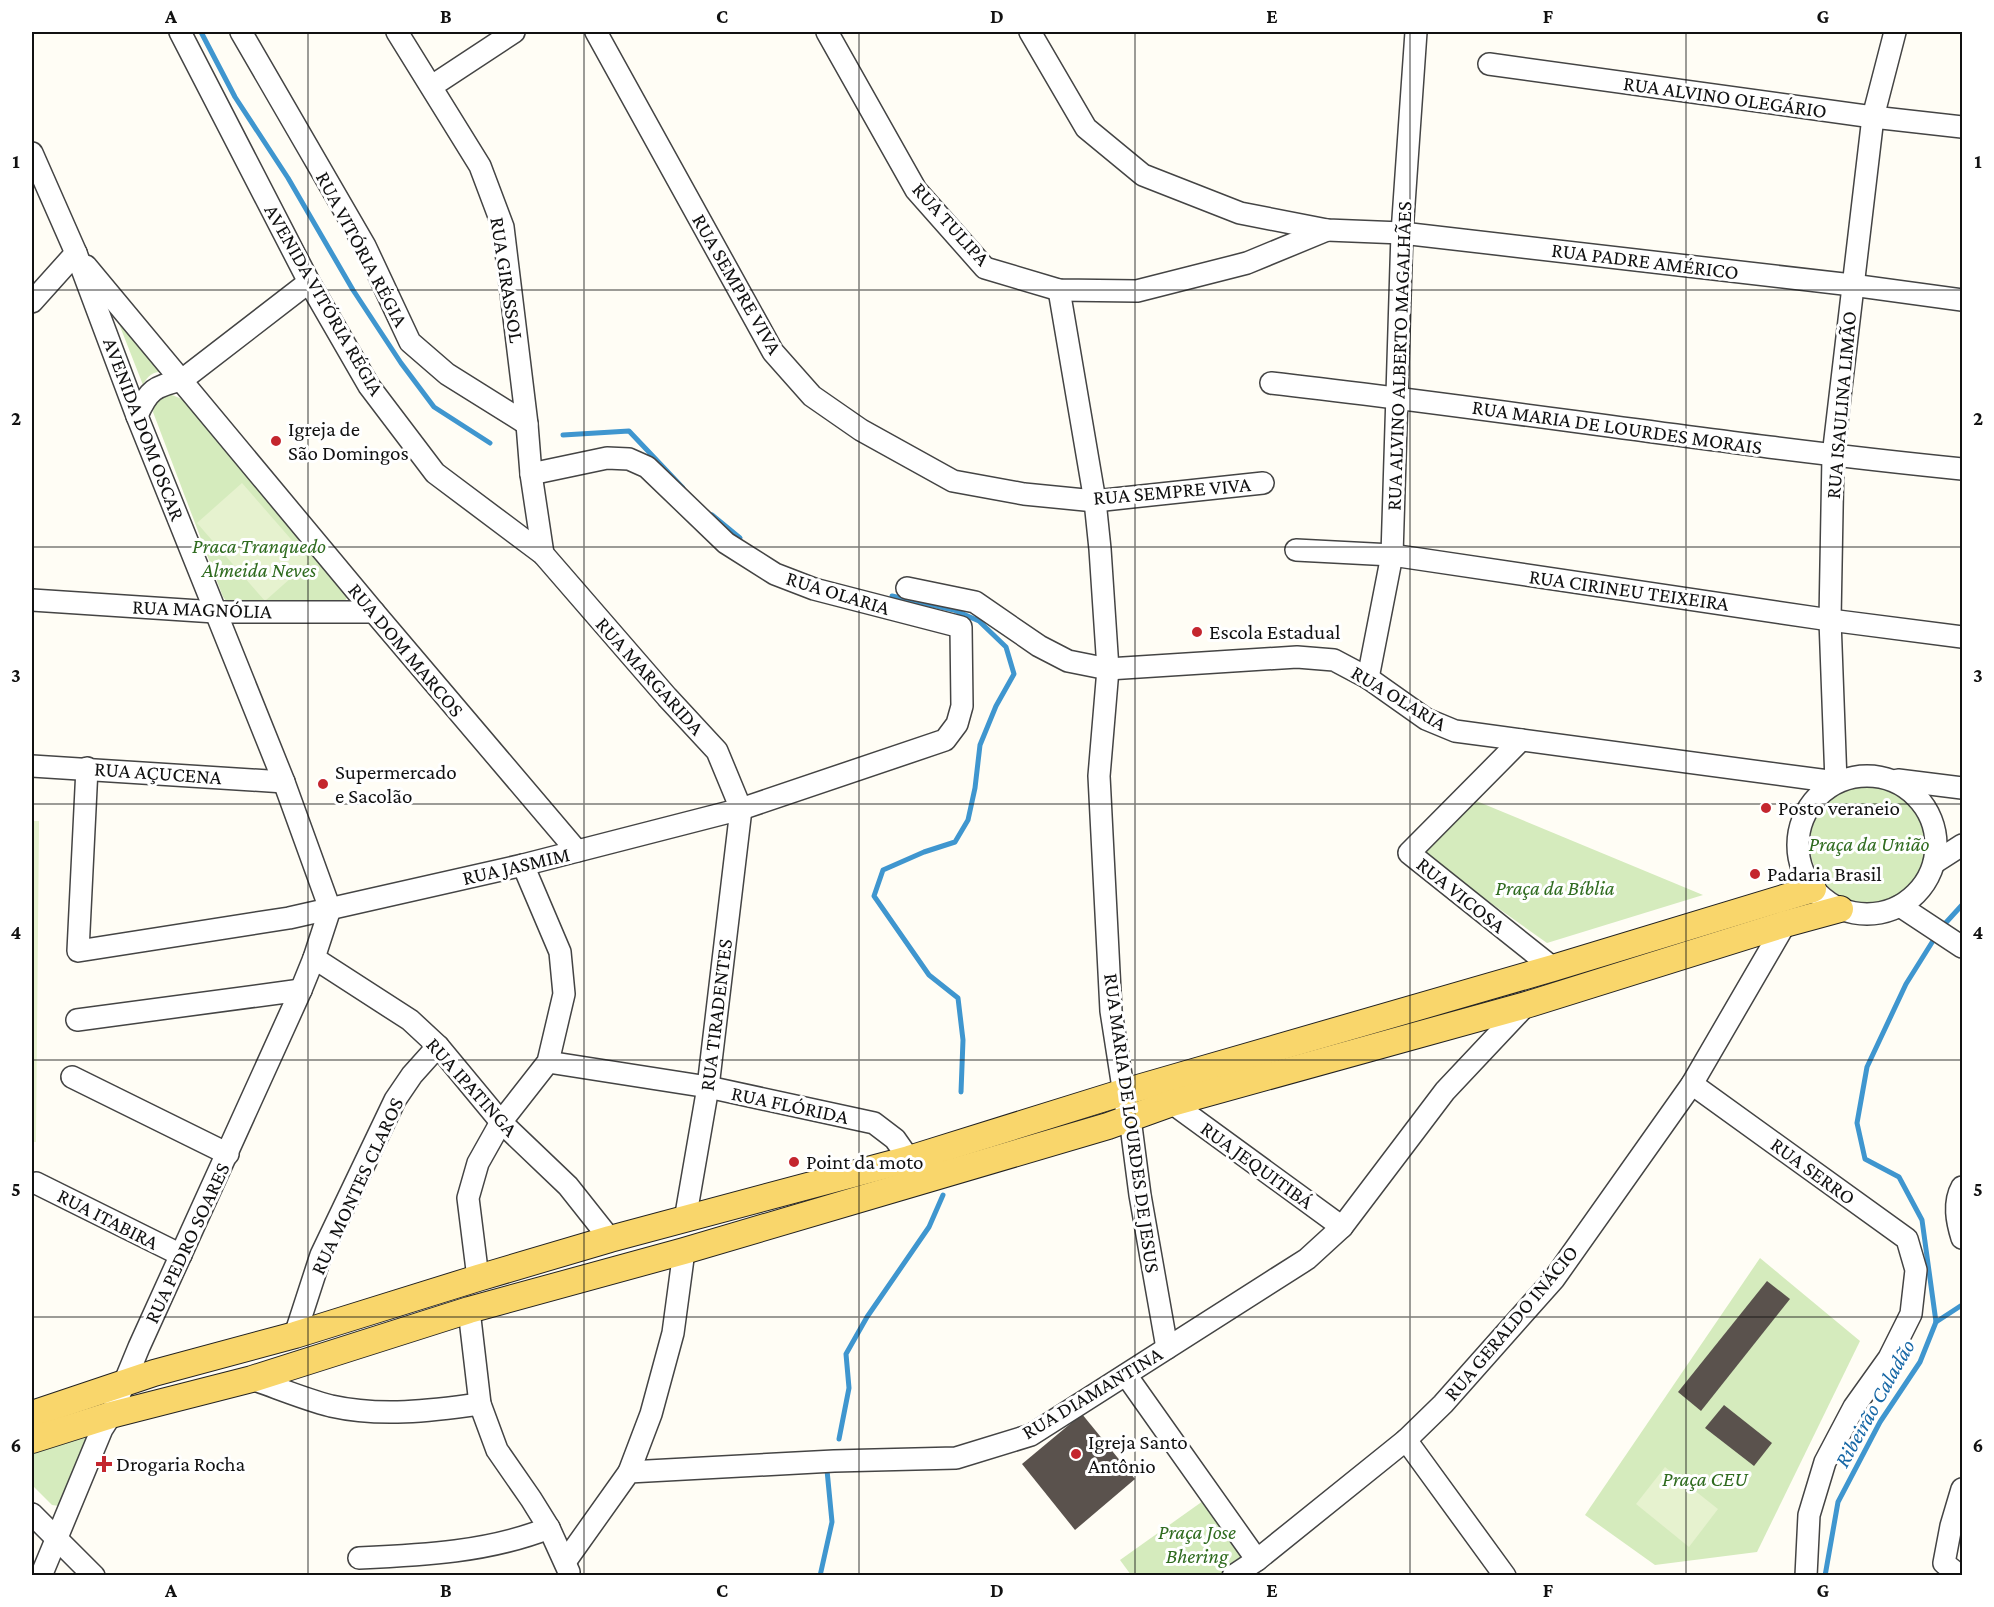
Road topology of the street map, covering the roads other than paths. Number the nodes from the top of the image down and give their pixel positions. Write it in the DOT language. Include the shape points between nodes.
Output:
graph roads {
  1 [pos="180,32"];
  2 [pos="241,32"];
  3 [pos="397,32"];
  4 [pos="514,32"];
  5 [pos="596,32"];
  6 [pos="827,32"];
  7 [pos="1030,32"];
  8 [pos="1416,32"];
  9 [pos="1895,32"];
  10 [pos="1489,64"];
  11 [pos="432,86"];
  12 [pos="1872,117"];
  13 [pos="1962,127"];
  14 [pos="32,153"];
  15 [pos="1327,230"];
  16 [pos="1402,232"];
  17 [pos="76,253"];
  18 [pos="309,282"];
  19 [pos="1852,285"];
  20 [pos="1059,290"];
  21 [pos="1962,300"];
  22 [pos="32,302"];
  23 [pos="182,380"];
  24 [pos="1271,382"];
  25 [pos="1396,397"];
  26 [pos="137,416"];
  27 [pos="527,424"];
  28 [pos="1833,456"];
  29 [pos="1962,469"];
  30 [pos="531,474"];
  31 [pos="1263,483"];
  32 [pos="1095,501"];
  33 [pos="1296,550"];
  34 [pos="543,554"];
  35 [pos="1392,555"];
  36 [pos="907,588"];
  37 [pos="32,600"];
  38 [pos="215,612"];
  39 [pos="374,612"];
  40 [pos="1830,620"];
  41 [pos="1962,637"];
  42 [pos="1108,669"];
  43 [pos="1368,678"];
  44 [pos="945,740"];
  45 [pos="1521,740"];
  46 [pos="32,766"];
  47 [pos="87,768"];
  48 [pos="1893,780"];
  49 [pos="284,782"];
  50 [pos="1836,782"];
  51 [pos="1962,788"];
  52 [pos="741,809"];
  53 [pos="1962,845"];
  54 [pos="577,852"];
  55 [pos="1934,863"];
  56 [pos="523,865"];
  57 [pos="1813,888"];
  58 [pos="1900,906"];
  59 [pos="330,909"];
  60 [pos="1840,909"];
  61 [pos="1785,924"];
  62 [pos="1962,947"];
  63 [pos="314,958"];
  64 [pos="1553,968"];
  65 [pos="301,990"];
  66 [pos="1526,1005"];
  67 [pos="77,1020"];
  68 [pos="438,1046"];
  69 [pos="548,1062"];
  70 [pos="72,1077"];
  71 [pos="1692,1084"];
  72 [pos="708,1087"];
  73 [pos="1124,1092"];
  74 [pos="1172,1103"];
  75 [pos="1128,1120"];
  76 [pos="501,1122"];
  77 [pos="228,1154"];
  78 [pos="909,1160"];
  79 [pos="36,1183"];
  80 [pos="1962,1187"];
  81 [pos="685,1220"];
  82 [pos="1342,1227"];
  83 [pos="1962,1238"];
  84 [pos="610,1239"];
  85 [pos="684,1251"];
  86 [pos="181,1255"];
  87 [pos="478,1278"];
  88 [pos="469,1310"];
  89 [pos="295,1335"];
  90 [pos="1167,1348"];
  91 [pos="1126,1375"];
  92 [pos="252,1379"];
  93 [pos="125,1384"];
  94 [pos="480,1404"];
  95 [pos="32,1414"];
  96 [pos="111,1415"];
  97 [pos="32,1440"];
  98 [pos="1406,1440"];
  99 [pos="629,1472"];
  100 [pos="1962,1489"];
  101 [pos="32,1514"];
  102 [pos="549,1528"];
  103 [pos="56,1538"];
  104 [pos="359,1558"];
  105 [pos="1257,1560"];
  106 [pos="567,1569"];
  107 [pos="41,1575"];
  108 [pos="94,1575"];
  109 [pos="1233,1575"];
  110 [pos="1504,1575"];
  111 [pos="1806,1575"];
  112 [pos="1960,1575"];
  1 -- 18 [label="street, AVENIDA VITÓRIA RÉGIA"];
  2 -- 27 [label="street, RUA VITÓRIA RÉGIA" via="365,246 410,342 447,374"];
  3 -- 11 [label="street, RUA GIRASSOL"];
  4 -- 11 [label="street"];
  5 -- 32 [label="street, RUA SEMPRE VIVA" via="773,352 812,396 861,430 954,481 1024,494"];
  6 -- 20 [label="street, RUA TULIPA" via="916,190 985,268"];
  7 -- 15 [label="street" via="1086,128 1143,175 1240,213"];
  8 -- 16 [label="street, RUA ALVINO ALBERTO MAGALHÃES"];
  9 -- 12 [label="street, RUA ISAULINA LIMÃO"];
  10 -- 12 [label="street, RUA ALVINO OLEGÁRIO"];
  11 -- 27 [label="street, RUA GIRASSOL" via="480,166 503,227"];
  12 -- 13 [label="street, RUA ALVINO OLEGÁRIO"];
  12 -- 19 [label="street, RUA ISAULINA LIMÃO"];
  14 -- 17 [label="street, AVENIDA DOM OSCAR"];
  15 -- 16 [label="street, RUA PADRE AMÉRICO"];
  15 -- 20 [label="street, RUA TULIPA" via="1247,263 1137,291"];
  16 -- 19 [label="street, RUA PADRE AMÉRICO"];
  16 -- 25 [label="street, RUA ALVINO ALBERTO MAGALHÃES"];
  17 -- 22 [label="street"];
  17 -- 23 [label="street, RUA DOM MARCOS"];
  17 -- 26 [label="street, AVENIDA DOM OSCAR"];
  18 -- 23 [label="street"];
  18 -- 34 [label="street, AVENIDA VITÓRIA RÉGIA" via="369,386 435,473"];
  19 -- 21 [label="street, RUA PADRE AMÉRICO"];
  19 -- 28 [label="street, RUA ISAULINA LIMÃO"];
  20 -- 32 [label="street, RUA MARIA DE LOURDES DE JESUS"];
  23 -- 26 [label="street" via="150,392"];
  23 -- 39 [label="street, RUA DOM MARCOS"];
  24 -- 25 [label="street, RUA MARIA DE LOURDES MORAIS"];
  25 -- 28 [label="street, RUA MARIA DE LOURDES MORAIS"];
  25 -- 35 [label="street, RUA ALVINO ALBERTO MAGALHÃES"];
  26 -- 38 [label="street, AVENIDA DOM OSCAR"];
  27 -- 30 [label="street, RUA GIRASSOL"];
  28 -- 29 [label="street, RUA MARIA DE LOURDES MORAIS"];
  28 -- 40 [label="street, RUA ISAULINA LIMÃO"];
  30 -- 34 [label="street, RUA GIRASSOL"];
  30 -- 44 [label="street, RUA OLARIA" via="607,458 629,459 647,467 726,543 774,574 814,589 961,627 962,706 957,724"];
  31 -- 32 [label="street, RUA SEMPRE VIVA"];
  32 -- 42 [label="street, RUA MARIA DE LOURDES DE JESUS"];
  33 -- 35 [label="street, RUA CIRINEU TEIXEIRA"];
  34 -- 52 [label="street, RUA MARGARIDA" via="717,751"];
  35 -- 40 [label="street, RUA CIRINEU TEIXEIRA"];
  35 -- 43 [label="street, RUA ALVINO ALBERTO MAGALHÃES"];
  36 -- 42 [label="street, RUA OLARIA" via="975,602 1068,661"];
  37 -- 38 [label="street, RUA MAGNÓLIA"];
  38 -- 39 [label="street, RUA MAGNÓLIA"];
  38 -- 49 [label="street, AVENIDA DOM OSCAR"];
  39 -- 54 [label="street, RUA DOM MARCOS"];
  40 -- 41 [label="street, RUA CIRINEU TEIXEIRA"];
  40 -- 50 [label="street, RUA ISAULINA LIMÃO"];
  42 -- 43 [label="street, RUA OLARIA" via="1297,657 1335,660"];
  42 -- 73 [label="street, RUA MARIA DE LOURDES DE JESUS" via="1099,776 1111,1011"];
  43 -- 45 [label="street, RUA OLARIA" via="1426,719 1455,730"];
  44 -- 52 [label="street, RUA JASMIM"];
  45 -- 50 [label="street, RUA OLARIA"];
  45 -- 64 [label="street, RUA VICOSA" via="1409,853"];
  46 -- 47 [label="street, RUA AÇUCENA"];
  47 -- 49 [label="street, RUA AÇUCENA"];
  47 -- 59 [label="street, RUA JASMIM" via="78,951"];
  48 -- 50 [label="street" via="1874,775"];
  48 -- 51 [label="street"];
  48 -- 55 [label="street" via="1924,805 1933,823"];
  49 -- 59 [label="street, AVENIDA DOM OSCAR"];
  50 -- 57 [label="street" via="1818,795 1805,813 1798,834 1798,856"];
  52 -- 54 [label="street, RUA JASMIM"];
  52 -- 72 [label="street, RUA TIRADENTES"];
  53 -- 55 [label="street"];
  54 -- 56 [label="street, RUA JASMIM"];
  55 -- 58 [label="street" via="1921,888"];
  56 -- 59 [label="street, RUA JASMIM"];
  56 -- 69 [label="street" via="560,952 564,994"];
  57 -- 60 [label="street"];
  57 -- 64 [label="main road"];
  58 -- 60 [label="street" via="1860,914"];
  58 -- 62 [label="street"];
  59 -- 63 [label="street, RUA PEDRO SOARES"];
  60 -- 61 [label="main road"];
  61 -- 66 [label="main road"];
  61 -- 71 [label="street, RUA GERALDO INÁCIO"];
  63 -- 65 [label="street, RUA PEDRO SOARES"];
  63 -- 68 [label="street, RUA IPATINGA" via="410,1020"];
  64 -- 73 [label="main road"];
  65 -- 67 [label="street"];
  65 -- 77 [label="street, RUA PEDRO SOARES"];
  66 -- 74 [label="main road"];
  66 -- 82 [label="street, RUA DIAMANTINA" via="1445,1091"];
  68 -- 76 [label="street, RUA IPATINGA"];
  68 -- 89 [label="street, RUA MONTES CLAROS" via="395,1100 321,1255"];
  69 -- 72 [label="street, RUA FLÓRIDA"];
  69 -- 76 [label="street"];
  70 -- 77 [label="street"];
  71 -- 98 [label="street, RUA GERALDO INÁCIO" via="1554,1279"];
  71 -- 111 [label="street, RUA SERRO" via="1907,1239 1916,1270 1911,1314 1889,1358 1854,1407 1825,1462 1809,1515"];
  72 -- 78 [label="street, RUA FLÓRIDA" via="874,1123 895,1139"];
  72 -- 81 [label="street, RUA TIRADENTES"];
  73 -- 75 [label="street, RUA MARIA DE LOURDES DE JESUS"];
  73 -- 78 [label="main road"];
  74 -- 75 [label="main road"];
  74 -- 82 [label="street, RUA JEQUITIBÁ"];
  75 -- 85 [label="main road"];
  75 -- 90 [label="street, RUA MARIA DE LOURDES DE JESUS"];
  76 -- 84 [label="street, RUA IPATINGA" via="568,1186"];
  76 -- 87 [label="street" via="478,1163 468,1198"];
  77 -- 86 [label="street, RUA PEDRO SOARES"];
  78 -- 81 [label="main road"];
  79 -- 86 [label="street, RUA ITABIRA"];
  80 -- 83 [label="street" via="1956,1220"];
  81 -- 84 [label="main road"];
  82 -- 90 [label="street, RUA DIAMANTINA" via="1307,1259"];
  84 -- 87 [label="main road"];
  85 -- 88 [label="main road"];
  85 -- 99 [label="street" via="674,1333 651,1414"];
  86 -- 93 [label="street, RUA PEDRO SOARES"];
  87 -- 89 [label="main road"];
  88 -- 92 [label="main road"];
  88 -- 94 [label="street"];
  89 -- 93 [label="main road"];
  90 -- 91 [label="street, RUA DIAMANTINA"];
  91 -- 99 [label="street, RUA DIAMANTINA" via="1031,1435 956,1458"];
  91 -- 105 [label="street"];
  92 -- 94 [label="street" via="331,1406 377,1413"];
  92 -- 96 [label="main road"];
  93 -- 95 [label="main road"];
  93 -- 96 [label="street, RUA PEDRO SOARES"];
  94 -- 102 [label="street" via="497,1450"];
  96 -- 97 [label="main road"];
  96 -- 103 [label="street, RUA PEDRO SOARES"];
  98 -- 105 [label="street, RUA GERALDO INÁCIO"];
  98 -- 110 [label="street"];
  99 -- 106 [label="street"];
  100 -- 112 [label="street" via="1944,1563"];
  101 -- 103 [label="street"];
  102 -- 104 [label="street" via="481,1548"];
  102 -- 106 [label="street"];
  103 -- 107 [label="street, RUA PEDRO SOARES"];
  103 -- 108 [label="street"];
  105 -- 109 [label="street, RUA GERALDO INÁCIO"];
}
